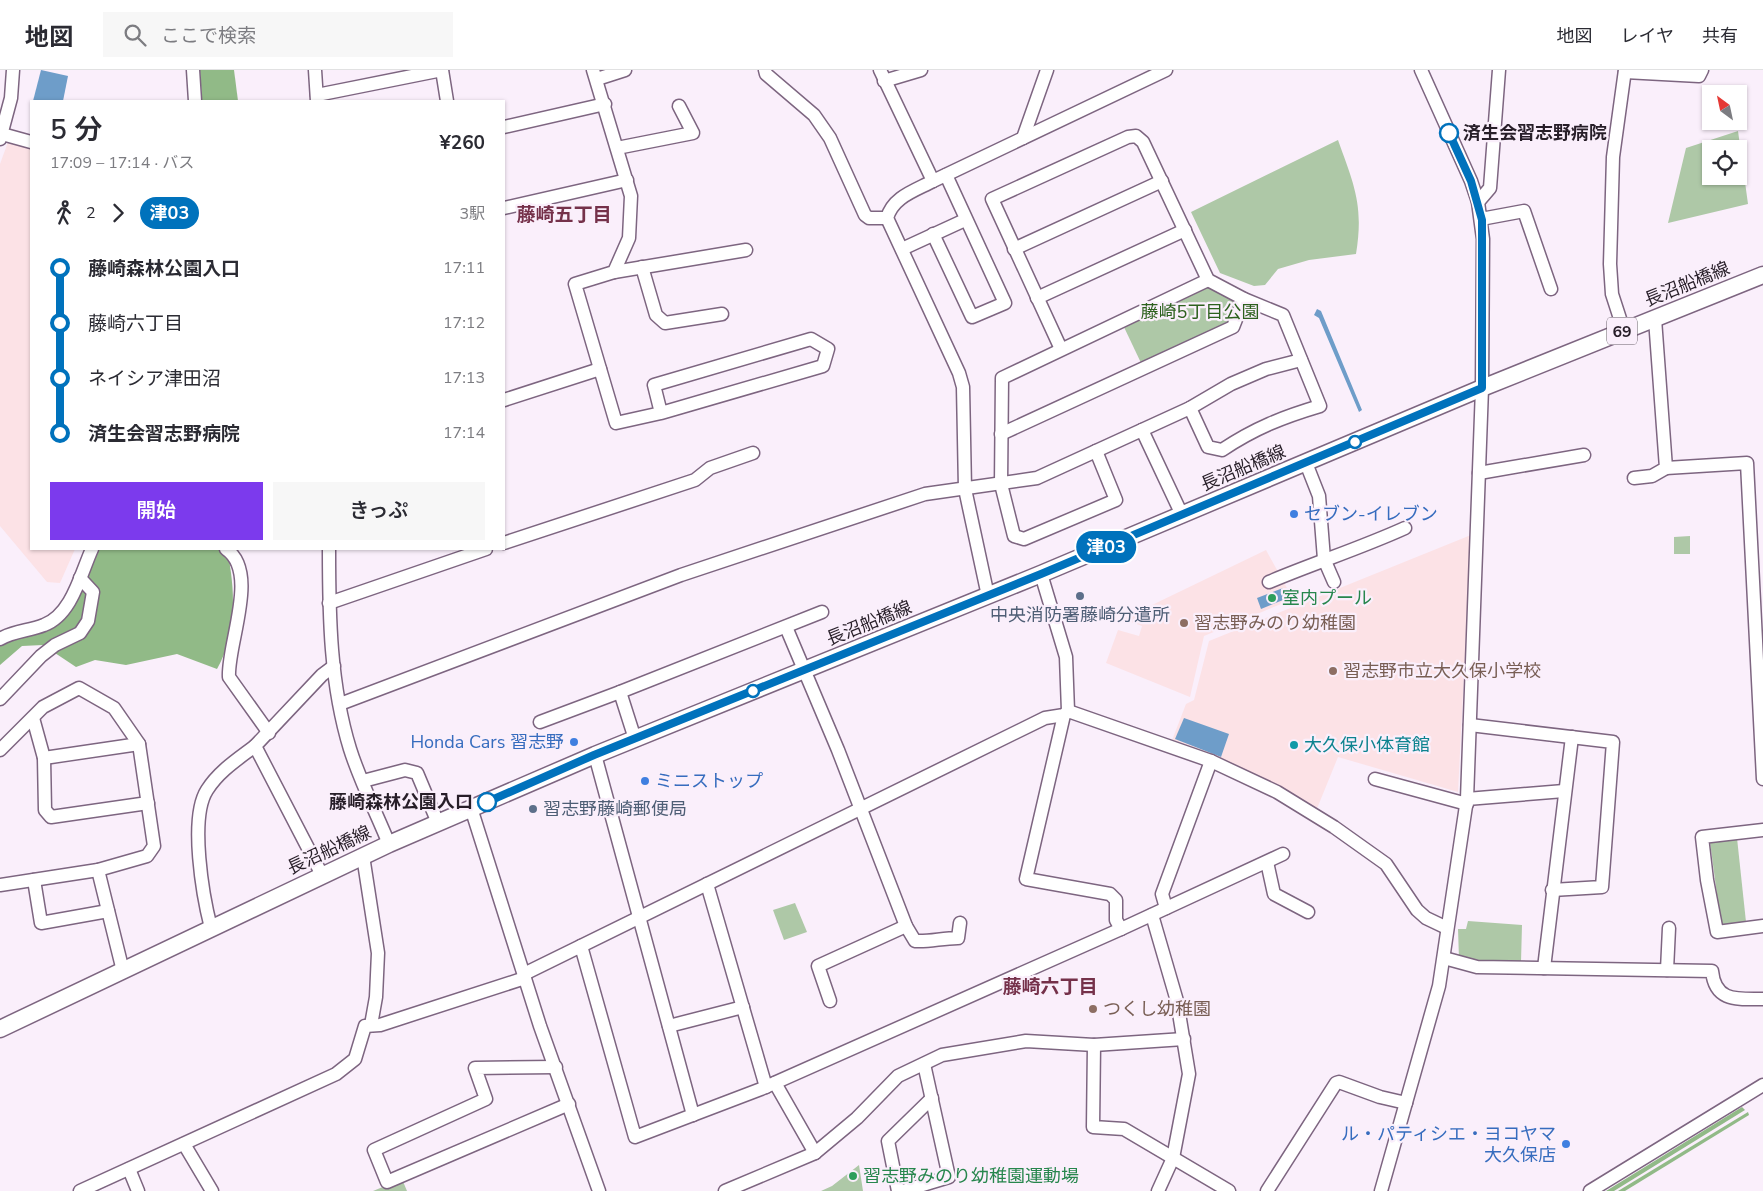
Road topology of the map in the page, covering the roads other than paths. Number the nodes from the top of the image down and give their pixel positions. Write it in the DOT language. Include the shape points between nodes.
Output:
graph roads {
  1 [pos="13,70"];
  2 [pos="193,70"];
  3 [pos="315,70"];
  4 [pos="442,70"];
  5 [pos="625,70"];
  6 [pos="765,70"];
  7 [pos="921,70"];
  8 [pos="1047,70"];
  9 [pos="1166,70"];
  10 [pos="1421,70"];
  11 [pos="1499,70"];
  12 [pos="1702,70"];
  13 [pos="1625,71"];
  14 [pos="595,75"];
  15 [pos="882,76"];
  16 [pos="317,98"];
  17 [pos="195,100"];
  18 [pos="447,100"];
  19 [pos="605,104"];
  20 [pos="679,106"];
  21 [pos="505,127"];
  22 [pos="1,137"];
  23 [pos="1023,138"];
  24 [pos="30,142"];
  25 [pos="618,148"];
  26 [pos="946,176"];
  27 [pos="627,180"];
  28 [pos="933,181"];
  29 [pos="1162,181"];
  30 [pos="1478,202"];
  31 [pos="505,208"];
  32 [pos="887,218"];
  33 [pos="965,220"];
  34 [pos="1482,220"];
  35 [pos="1185,230"];
  36 [pos="933,234"];
  37 [pos="902,249"];
  38 [pos="1014,249"];
  39 [pos="746,250"];
  40 [pos="642,267"];
  41 [pos="614,272"];
  42 [pos="1763,275"];
  43 [pos="1208,280"];
  44 [pos="1551,289"];
  45 [pos="1037,298"];
  46 [pos="1244,299"];
  47 [pos="722,314"];
  48 [pos="1656,319"];
  49 [pos="1624,331"];
  50 [pos="1061,349"];
  51 [pos="1301,360"];
  52 [pos="600,369"];
  53 [pos="1482,388"];
  54 [pos="505,400"];
  55 [pos="1190,408"];
  56 [pos="661,412"];
  57 [pos="1142,430"];
  58 [pos="1000,434"];
  59 [pos="1096,451"];
  60 [pos="753,453"];
  61 [pos="1584,455"];
  62 [pos="1306,463"];
  63 [pos="1666,468"];
  64 [pos="1479,473"];
  65 [pos="1634,478"];
  66 [pos="1001,484"];
  67 [pos="965,489"];
  68 [pos="1182,515"];
  69 [pos="1405,528"];
  70 [pos="505,542"];
  71 [pos="92,550"];
  72 [pos="227,550"];
  73 [pos="329,550"];
  74 [pos="483,550"];
  75 [pos="1324,559"];
  76 [pos="1041,574"];
  77 [pos="80,578"];
  78 [pos="1269,582"];
  79 [pos="1334,582"];
  80 [pos="988,596"];
  81 [pos="329,603"];
  82 [pos="822,612"];
  83 [pos="786,627"];
  84 [pos="0,639"];
  85 [pos="334,666"];
  86 [pos="805,671"];
  87 [pos="620,692"];
  88 [pos="0,699"];
  89 [pos="340,704"];
  90 [pos="1066,713"];
  91 [pos="33,718"];
  92 [pos="540,722"];
  93 [pos="1470,725"];
  94 [pos="269,733"];
  95 [pos="1572,737"];
  96 [pos="635,739"];
  97 [pos="138,744"];
  98 [pos="255,746"];
  99 [pos="0,750"];
  100 [pos="594,755"];
  101 [pos="44,758"];
  102 [pos="1211,761"];
  103 [pos="1763,778"];
  104 [pos="1375,779"];
  105 [pos="363,781"];
  106 [pos="1564,791"];
  107 [pos="1467,801"];
  108 [pos="148,803"];
  109 [pos="472,808"];
  110 [pos="862,809"];
  111 [pos="438,823"];
  112 [pos="1763,830"];
  113 [pos="389,844"];
  114 [pos="1283,854"];
  115 [pos="363,856"];
  116 [pos="1267,862"];
  117 [pos="98,870"];
  118 [pos="322,875"];
  119 [pos="34,880"];
  120 [pos="707,884"];
  121 [pos="0,885"];
  122 [pos="1552,890"];
  123 [pos="1166,908"];
  124 [pos="108,912"];
  125 [pos="1308,912"];
  126 [pos="1152,915"];
  127 [pos="639,919"];
  128 [pos="960,923"];
  129 [pos="906,926"];
  130 [pos="1763,926"];
  131 [pos="211,928"];
  132 [pos="1447,928"];
  133 [pos="1669,928"];
  134 [pos="1121,929"];
  135 [pos="581,946"];
  136 [pos="1444,958"];
  137 [pos="1544,968"];
  138 [pos="1667,970"];
  139 [pos="123,971"];
  140 [pos="524,976"];
  141 [pos="1763,999"];
  142 [pos="830,1000"];
  143 [pos="743,1007"];
  144 [pos="371,1026"];
  145 [pos="669,1026"];
  146 [pos="0,1029"];
  147 [pos="1184,1039"];
  148 [pos="1094,1045"];
  149 [pos="924,1064"];
  150 [pos="556,1067"];
  151 [pos="770,1085"];
  152 [pos="1763,1085"];
  153 [pos="932,1098"];
  154 [pos="1406,1103"];
  155 [pos="569,1104"];
  156 [pos="693,1115"];
  157 [pos="184,1144"];
  158 [pos="815,1153"];
  159 [pos="1173,1158"];
  160 [pos="129,1169"];
  161 [pos="930,1187"];
  162 [pos="80,1191"];
  163 [pos="138,1191"];
  164 [pos="212,1191"];
  165 [pos="600,1191"];
  166 [pos="725,1191"];
  167 [pos="898,1191"];
  168 [pos="903,1191"];
  169 [pos="1158,1191"];
  170 [pos="1229,1191"];
  171 [pos="1267,1191"];
  172 [pos="1381,1191"];
  173 [pos="1590,1191"];
  1 -- 22 [label="street" via="12,98"];
  2 -- 17 [label="street"];
  3 -- 16 [label="street"];
  4 -- 16 [label="street"];
  4 -- 18 [label="street"];
  5 -- 14 [label="street"];
  6 -- 32 [label="street" via="814,114 830,138 865,215"];
  7 -- 15 [label="street"];
  8 -- 23 [label="street"];
  9 -- 23 [label="street"];
  10 -- 30 [label="street"];
  11 -- 30 [label="street" via="1490,188"];
  12 -- 13 [label="street" via="1699,76"];
  13 -- 49 [label="street" via="1612,157 1610,264 1612,294"];
  14 -- 19 [label="street"];
  15 -- 28 [label="street"];
  19 -- 21 [label="street"];
  19 -- 25 [label="street"];
  20 -- 25 [label="street" via="693,133"];
  22 -- 24 [label="street"];
  23 -- 26 [label="street"];
  25 -- 27 [label="street"];
  26 -- 28 [label="street"];
  26 -- 33 [label="street"];
  27 -- 31 [label="street"];
  27 -- 41 [label="street" via="631,196 629,238"];
  28 -- 32 [label="street" via="897,200"];
  29 -- 35 [label="street"];
  29 -- 38 [label="street"];
  29 -- 38 [label="street" via="1136,136 992,199"];
  30 -- 34 [label="street"];
  32 -- 37 [label="street"];
  33 -- 36 [label="street"];
  33 -- 36 [label="street" via="1005,303 972,317"];
  34 -- 44 [label="street" via="1524,210"];
  34 -- 53 [label="street"];
  35 -- 43 [label="street"];
  35 -- 45 [label="street"];
  36 -- 37 [label="street"];
  37 -- 67 [label="street" via="963,387"];
  38 -- 45 [label="street"];
  39 -- 40 [label="street"];
  40 -- 41 [label="street"];
  40 -- 47 [label="street" via="656,315 665,323"];
  41 -- 52 [label="street" via="575,284"];
  42 -- 48 [label="main road, 長沼船橋線 / 69"];
  43 -- 46 [label="street"];
  43 -- 50 [label="street"];
  45 -- 50 [label="street"];
  46 -- 51 [label="street" via="1283,315"];
  46 -- 58 [label="street" via="1233,327"];
  48 -- 49 [label="main road, 長沼船橋線 / 69"];
  48 -- 63 [label="street"];
  49 -- 53 [label="main road, 長沼船橋線 / 69"];
  50 -- 58 [label="street" via="1002,378"];
  51 -- 55 [label="street" via="1266,369 1231,384"];
  51 -- 55 [label="street" via="1320,406 1281,417 1250,431 1222,450 1208,447"];
  52 -- 54 [label="street"];
  52 -- 56 [label="street" via="616,423"];
  53 -- 62 [label="main road, 長沼船橋線 / 69"];
  53 -- 64 [label="street"];
  55 -- 57 [label="street"];
  56 -- 56 [label="street" via="823,366 828,349 811,339 654,384"];
  57 -- 59 [label="street"];
  57 -- 68 [label="street"];
  58 -- 66 [label="street"];
  59 -- 66 [label="street" via="1037,478"];
  59 -- 66 [label="street" via="1116,500 1024,539 1014,536"];
  60 -- 70 [label="street" via="710,468 695,480"];
  61 -- 64 [label="street"];
  62 -- 68 [label="main road, 長沼船橋線 / 69"];
  62 -- 75 [label="street" via="1320,496"];
  63 -- 65 [label="street" via="1652,476"];
  63 -- 103 [label="street" via="1747,463"];
  64 -- 93 [label="street"];
  66 -- 67 [label="street"];
  67 -- 80 [label="street"];
  67 -- 89 [label="street" via="925,494 680,576"];
  68 -- 76 [label="main road, 長沼船橋線 / 69"];
  69 -- 75 [label="street"];
  71 -- 77 [label="street"];
  72 -- 94 [label="street" via="236,559 240,586 239,618 228,666 229,676"];
  73 -- 81 [label="street"];
  74 -- 81 [label="street"];
  75 -- 78 [label="street"];
  75 -- 79 [label="street"];
  76 -- 80 [label="main road, 長沼船橋線 / 69"];
  76 -- 90 [label="street" via="1066,657"];
  77 -- 84 [label="street" via="68,603 46,625"];
  77 -- 88 [label="street" via="92,592 88,621 80,633 41,656"];
  80 -- 86 [label="main road, 長沼船橋線 / 69"];
  81 -- 85 [label="street"];
  82 -- 83 [label="street"];
  83 -- 86 [label="street"];
  83 -- 87 [label="street"];
  85 -- 89 [label="street"];
  85 -- 94 [label="street"];
  86 -- 96 [label="main road, 長沼船橋線 / 69"];
  86 -- 110 [label="street"];
  87 -- 92 [label="street"];
  87 -- 96 [label="street"];
  89 -- 105 [label="street" via="350,748"];
  90 -- 102 [label="street"];
  90 -- 110 [label="street" via="1046,718"];
  90 -- 134 [label="street" via="1026,879 1110,894 1116,900 1116,920"];
  91 -- 97 [label="street" via="43,707 80,688 114,708"];
  91 -- 99 [label="street"];
  91 -- 101 [label="street"];
  93 -- 95 [label="street"];
  93 -- 107 [label="street"];
  94 -- 98 [label="street"];
  95 -- 106 [label="street"];
  95 -- 122 [label="street" via="1613,742 1602,887"];
  96 -- 100 [label="main road, 長沼船橋線 / 69"];
  97 -- 101 [label="street"];
  97 -- 108 [label="street"];
  98 -- 118 [label="street"];
  98 -- 131 [label="street" via="219,774 205,792 201,810 199,867"];
  100 -- 109 [label="main road, 長沼船橋線 / 69"];
  100 -- 127 [label="street"];
  101 -- 108 [label="street" via="45,810 51,817"];
  102 -- 123 [label="street" via="1162,894"];
  102 -- 132 [label="street" via="1277,792 1357,842 1386,864 1417,910"];
  104 -- 107 [label="street"];
  105 -- 111 [label="street" via="405,770 416,773"];
  105 -- 113 [label="street"];
  106 -- 107 [label="street"];
  106 -- 122 [label="street"];
  107 -- 132 [label="street"];
  108 -- 117 [label="street" via="154,846 147,856"];
  109 -- 111 [label="main road, 長沼船橋線 / 69"];
  109 -- 140 [label="street"];
  110 -- 120 [label="street"];
  110 -- 129 [label="street"];
  111 -- 113 [label="main road, 長沼船橋線 / 69"];
  112 -- 130 [label="street" via="1702,838 1716,932"];
  113 -- 115 [label="main road, 長沼船橋線 / 69"];
  114 -- 116 [label="street"];
  115 -- 118 [label="main road, 長沼船橋線 / 69"];
  115 -- 144 [label="street" via="378,953"];
  116 -- 123 [label="street"];
  116 -- 125 [label="street" via="1274,894"];
  117 -- 119 [label="street"];
  117 -- 124 [label="street"];
  118 -- 131 [label="main road, 長沼船橋線 / 69"];
  119 -- 121 [label="street"];
  119 -- 124 [label="street" via="41,922"];
  120 -- 127 [label="street"];
  120 -- 143 [label="street"];
  122 -- 137 [label="street"];
  123 -- 126 [label="street"];
  124 -- 139 [label="street"];
  126 -- 134 [label="street"];
  126 -- 147 [label="street" via="1178,1001"];
  127 -- 135 [label="street"];
  127 -- 145 [label="street"];
  128 -- 129 [label="street" via="958,938 942,938 935,942 915,942"];
  129 -- 142 [label="street" via="818,966"];
  131 -- 139 [label="main road, 長沼船橋線 / 69"];
  132 -- 136 [label="street"];
  133 -- 138 [label="street"];
  134 -- 151 [label="street"];
  135 -- 140 [label="street"];
  135 -- 156 [label="street" via="635,1137"];
  136 -- 137 [label="street" via="1476,967"];
  136 -- 154 [label="street"];
  137 -- 138 [label="street"];
  138 -- 141 [label="street" via="1712,971 1714,983 1722,995"];
  139 -- 146 [label="main road, 長沼船橋線 / 69"];
  140 -- 144 [label="street"];
  140 -- 150 [label="street"];
  143 -- 145 [label="street"];
  143 -- 151 [label="street"];
  144 -- 157 [label="street" via="365,1026 355,1059 336,1074"];
  145 -- 156 [label="street"];
  147 -- 148 [label="street"];
  147 -- 159 [label="street" via="1189,1074"];
  148 -- 149 [label="street" via="1026,1041 942,1055"];
  148 -- 159 [label="street" via="1093,1127 1124,1129"];
  149 -- 153 [label="street"];
  149 -- 158 [label="street" via="898,1076 857,1118"];
  150 -- 155 [label="street"];
  150 -- 155 [label="street" via="475,1068 486,1099 374,1150 387,1182"];
  151 -- 156 [label="street"];
  151 -- 158 [label="street"];
  152 -- 173 [label="street"];
  153 -- 161 [label="street" via="950,1177"];
  153 -- 167 [label="street" via="888,1141"];
  154 -- 171 [label="street" via="1336,1083"];
  154 -- 172 [label="street"];
  155 -- 165 [label="street"];
  157 -- 160 [label="street"];
  157 -- 164 [label="street"];
  158 -- 166 [label="street"];
  159 -- 169 [label="street"];
  159 -- 170 [label="street"];
  160 -- 162 [label="street"];
  160 -- 163 [label="street"];
  161 -- 168 [label="street"];
}
